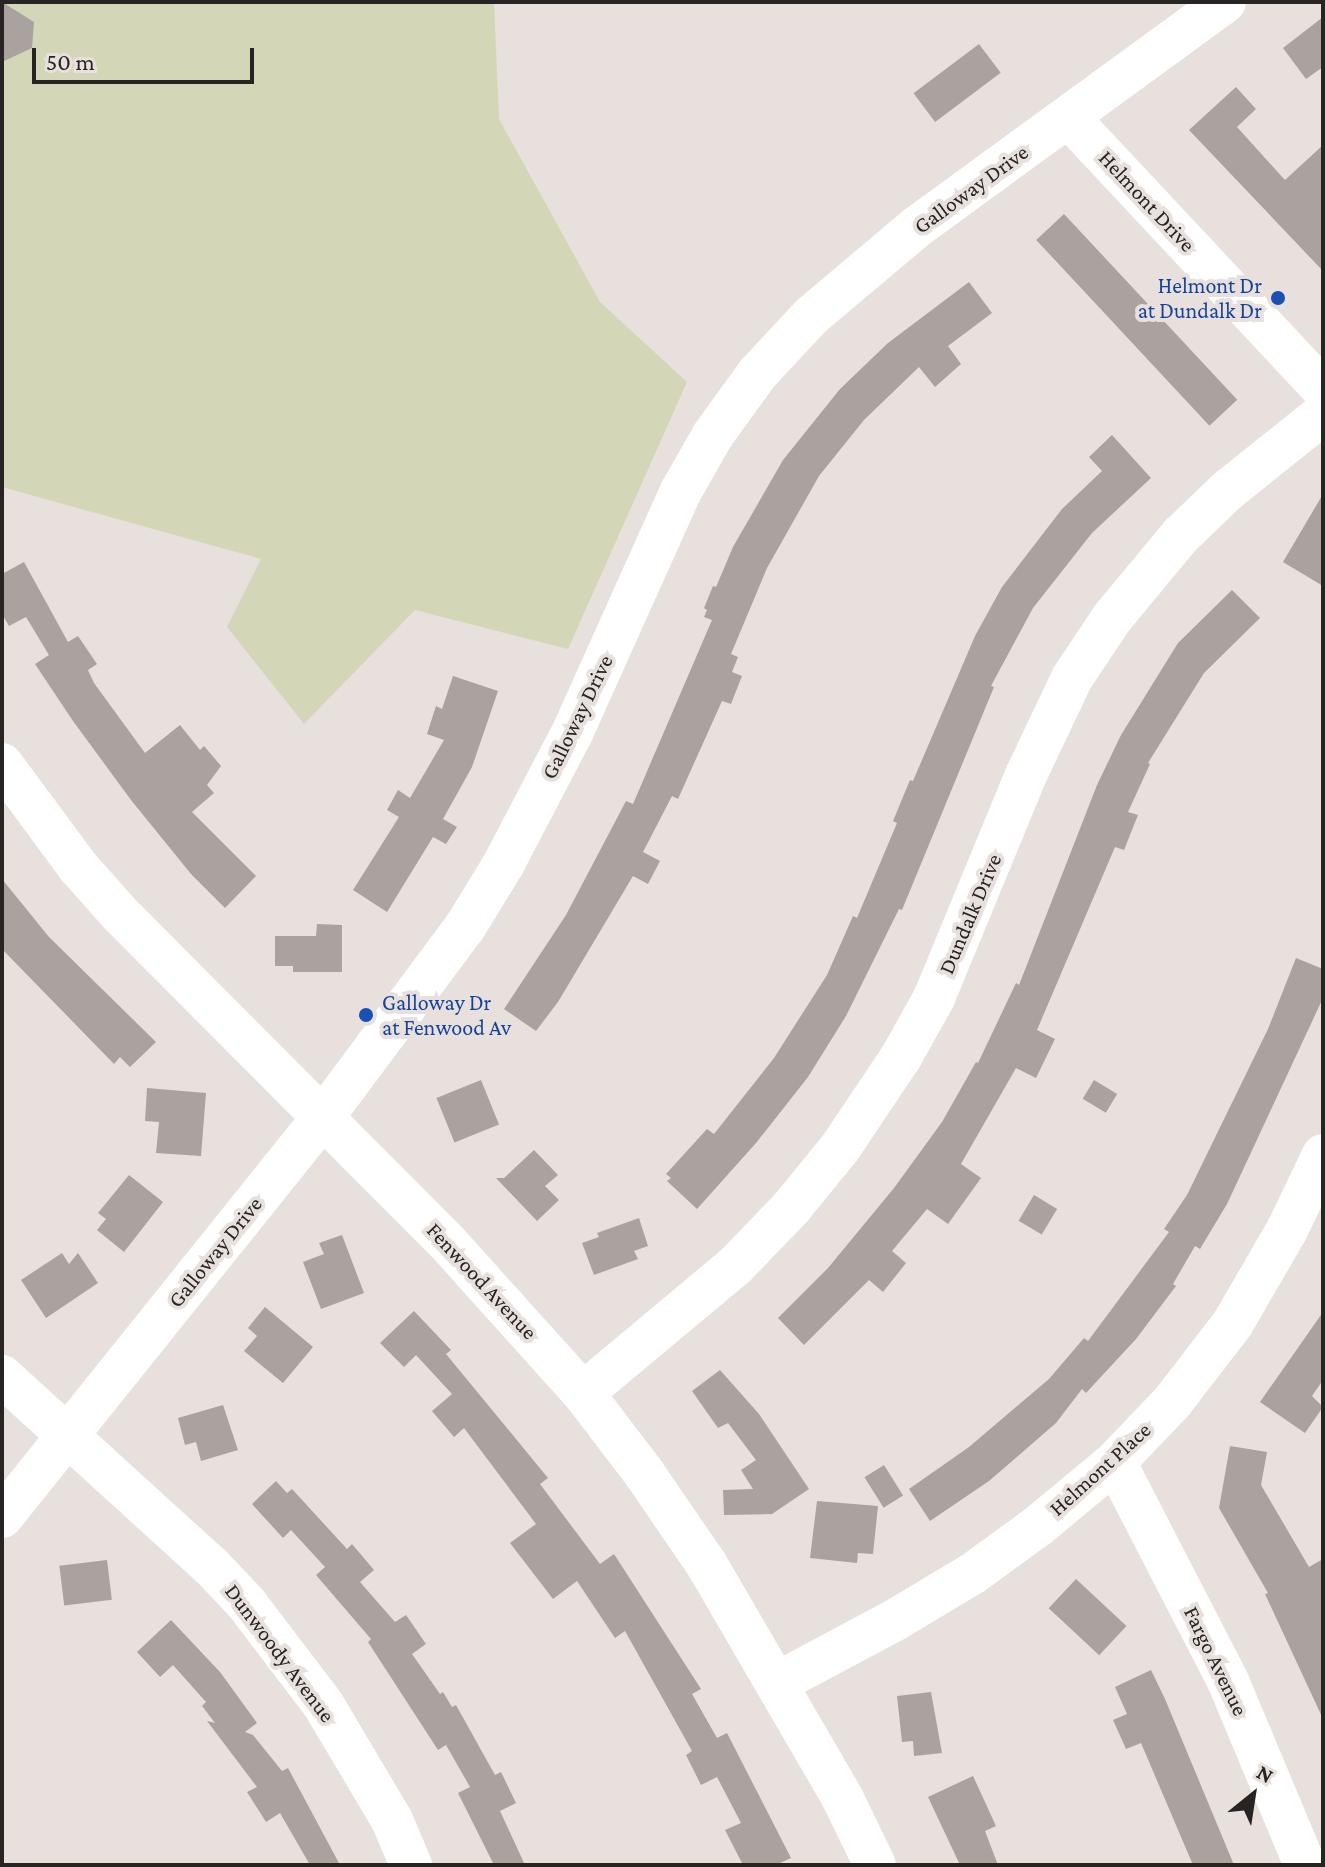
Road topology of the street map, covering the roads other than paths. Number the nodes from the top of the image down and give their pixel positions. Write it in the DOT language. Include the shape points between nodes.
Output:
graph roads {
  1 [pos="1225,2"];
  2 [pos="1070,119"];
  3 [pos="1323,389"];
  4 [pos="1323,414"];
  5 [pos="2,764"];
  6 [pos="324,1116"];
  7 [pos="1323,1155"];
  8 [pos="2,1376"];
  9 [pos="583,1393"];
  10 [pos="66,1437"];
  11 [pos="1115,1462"];
  12 [pos="2,1517"];
  13 [pos="777,1683"];
  14 [pos="411,1865"];
  15 [pos="875,1865"];
  16 [pos="1305,1865"];
  1 -- 2 [label="street, Galloway Drive"];
  2 -- 3 [label="street, Helmont Drive"];
  2 -- 6 [label="street, Galloway Drive" via="918,226 811,316 757,374 681,491 573,731 503,865 465,927"];
  4 -- 9 [label="street, Dundalk Drive" via="1181,535 1112,618 1072,678 934,998 840,1148 736,1265"];
  5 -- 6 [label="street, Fenwood Avenue" via="121,915"];
  6 -- 9 [label="street, Fenwood Avenue"];
  6 -- 10 [label="street, Galloway Drive"];
  7 -- 11 [label="street, Helmont Place" via="1233,1323 1173,1401"];
  8 -- 10 [label="street, Dunwoody Avenue"];
  9 -- 13 [label="street, Fenwood Avenue" via="698,1551"];
  10 -- 12 [label="street, Galloway Drive"];
  10 -- 14 [label="street, Dunwoody Avenue" via="246,1603 330,1716 392,1820"];
  11 -- 13 [label="street, Helmont Place" via="972,1574"];
  11 -- 16 [label="street, Fargo Avenue" via="1228,1681"];
  13 -- 15 [label="street, Fenwood Avenue"];
}
